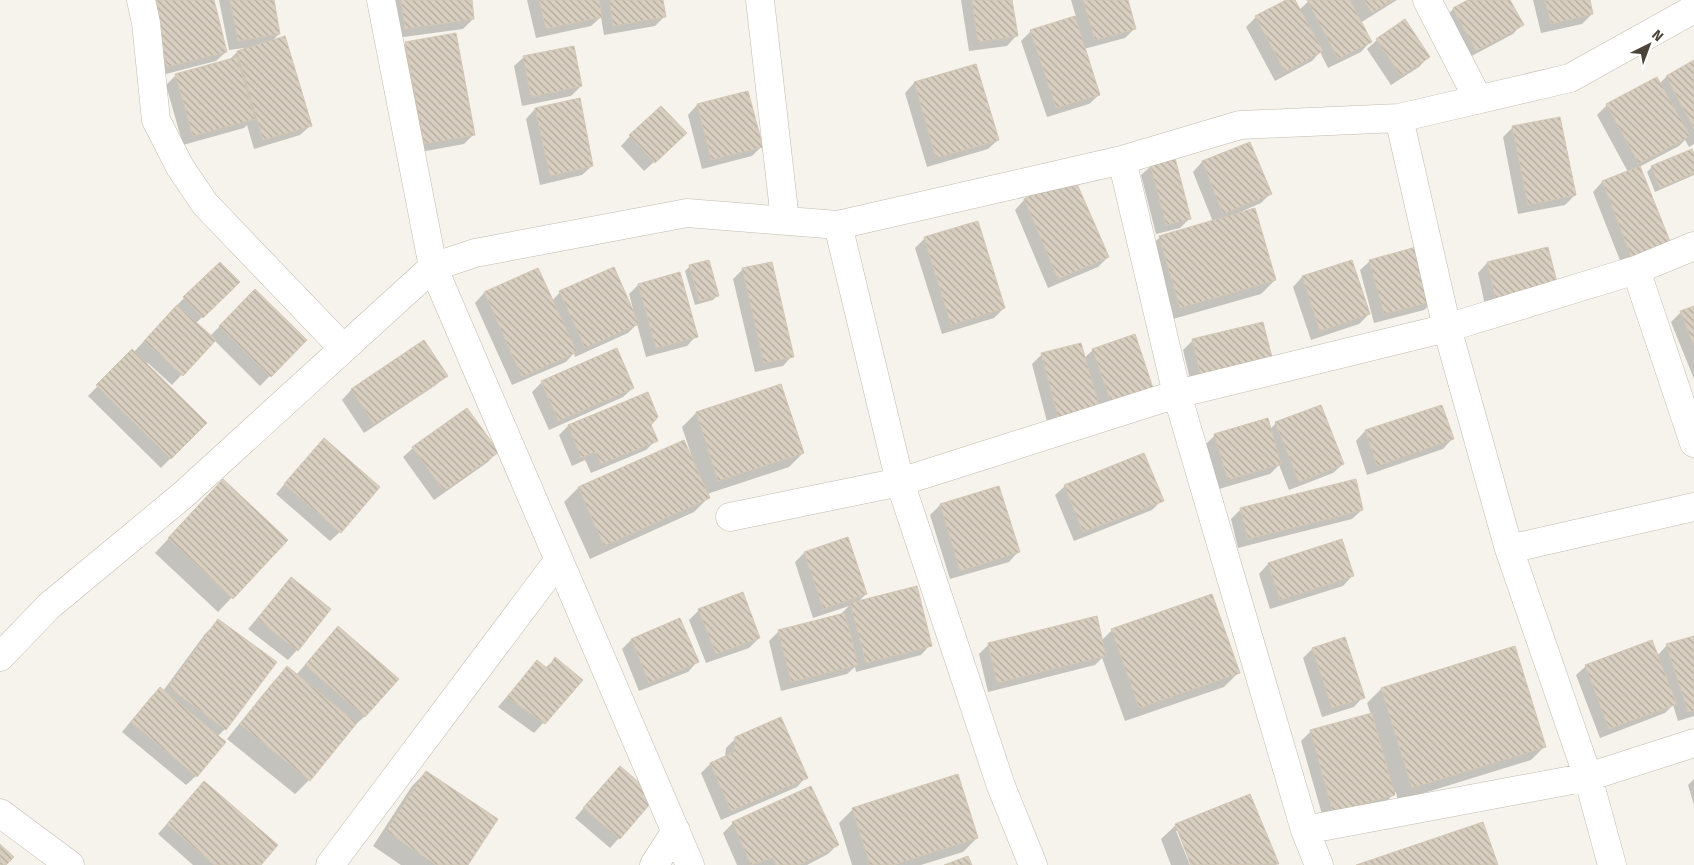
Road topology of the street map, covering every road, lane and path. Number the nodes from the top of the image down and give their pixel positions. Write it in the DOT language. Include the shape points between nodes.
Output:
graph roads {
  1 [pos="141,0"];
  2 [pos="380,0"];
  3 [pos="760,0"];
  4 [pos="1426,0"];
  5 [pos="1694,9"];
  6 [pos="1478,99"];
  7 [pos="1399,118"];
  8 [pos="1122,160"];
  9 [pos="785,220"];
  10 [pos="838,225"];
  11 [pos="1694,246"];
  12 [pos="433,267"];
  13 [pos="1636,270"];
  14 [pos="1447,328"];
  15 [pos="343,348"];
  16 [pos="1177,394"];
  17 [pos="1694,443"];
  18 [pos="900,482"];
  19 [pos="1694,507"];
  20 [pos="730,517"];
  21 [pos="1509,549"];
  22 [pos="558,560"];
  23 [pos="0,657"];
  24 [pos="1694,743"];
  25 [pos="1588,777"];
  26 [pos="0,813"];
  27 [pos="1305,830"];
  28 [pos="676,831"];
  29 [pos="70,865"];
  30 [pos="330,865"];
  31 [pos="654,865"];
  32 [pos="690,865"];
  33 [pos="1033,865"];
  34 [pos="1319,865"];
  35 [pos="1612,865"];
  1 -- 15 [label="street" via="156,120 180,167 204,204"];
  2 -- 12 [label="street"];
  3 -- 9 [label="street"];
  4 -- 6 [label="street"];
  5 -- 6 [label="street" via="1570,78"];
  6 -- 7 [label="street"];
  7 -- 8 [label="street" via="1240,125"];
  7 -- 14 [label="street"];
  8 -- 10 [label="street"];
  8 -- 16 [label="street"];
  9 -- 10 [label="street"];
  9 -- 12 [label="street" via="687,213 475,253"];
  10 -- 18 [label="street"];
  11 -- 13 [label="street"];
  12 -- 15 [label="street"];
  12 -- 22 [label="street"];
  13 -- 14 [label="street"];
  13 -- 17 [label="street"];
  14 -- 16 [label="street"];
  14 -- 21 [label="street"];
  15 -- 23 [label="street" via="183,495 49,606"];
  16 -- 18 [label="street"];
  16 -- 27 [label="street"];
  18 -- 20 [label="street"];
  18 -- 33 [label="street" via="1001,786"];
  19 -- 21 [label="street"];
  21 -- 25 [label="street"];
  22 -- 28 [label="street"];
  22 -- 30 [label="street"];
  24 -- 25 [label="street"];
  25 -- 27 [label="street"];
  25 -- 35 [label="street"];
  26 -- 29 [label="street"];
  27 -- 34 [label="street"];
  28 -- 31 [label="street"];
  28 -- 32 [label="street"];
}
